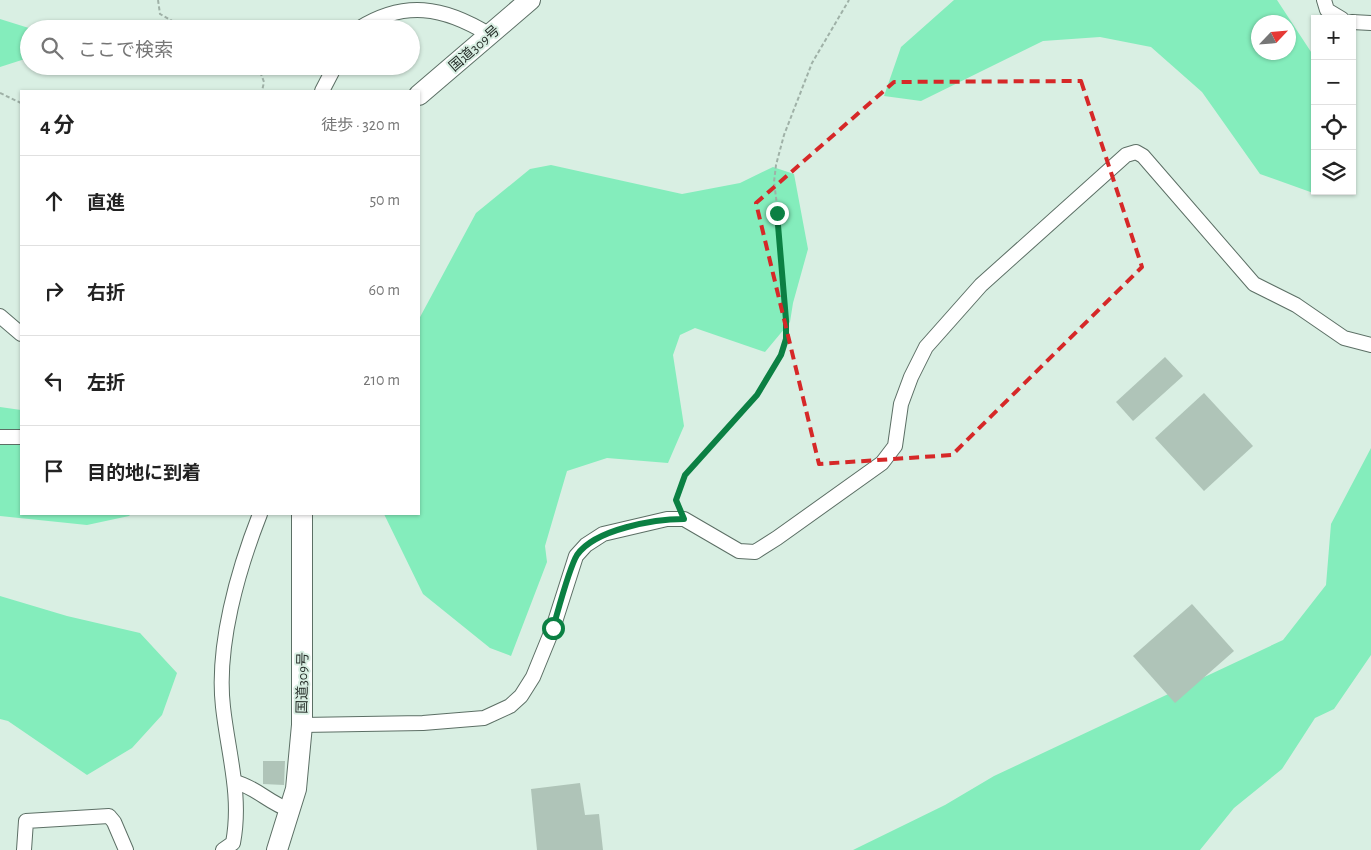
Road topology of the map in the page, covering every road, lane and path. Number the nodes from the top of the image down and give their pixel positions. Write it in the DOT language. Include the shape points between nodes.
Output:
graph roads {
  1 [pos="158,0"];
  2 [pos="530,0"];
  3 [pos="849,0"];
  4 [pos="1324,0"];
  5 [pos="1335,15"];
  6 [pos="170,20"];
  7 [pos="371,20"];
  8 [pos="1356,22"];
  9 [pos="1371,23"];
  10 [pos="490,35"];
  11 [pos="261,75"];
  12 [pos="330,75"];
  13 [pos="262,90"];
  14 [pos="323,90"];
  15 [pos="0,93"];
  16 [pos="420,95"];
  17 [pos="20,103"];
  18 [pos="0,316"];
  19 [pos="20,333"];
  20 [pos="1371,345"];
  21 [pos="0,437"];
  22 [pos="20,437"];
  23 [pos="260,515"];
  24 [pos="302,515"];
  25 [pos="684,519"];
  26 [pos="302,725"];
  27 [pos="235,782"];
  28 [pos="290,810"];
  29 [pos="24,850"];
  30 [pos="126,850"];
  31 [pos="223,850"];
  32 [pos="277,850"];
  1 -- 6 [label="path" via="160,14"];
  2 -- 10 [label="highway, 国道309号"];
  3 -- 25 [label="path" via="812,63 776,165 774,182 786,320 786,339 781,355 757,395 685,475 676,500"];
  4 -- 5 [label="street" via="1327,10"];
  7 -- 10 [label="street" via="404,1 420,1 457,15"];
  8 -- 9 [label="street"];
  10 -- 16 [label="highway, 国道309号"];
  11 -- 13 [label="path"];
  12 -- 14 [label="street"];
  15 -- 17 [label="path"];
  18 -- 19 [label="street"];
  20 -- 25 [label="street" via="1344,338 1296,305 1254,284 1143,156 1136,152 1126,155 981,284 926,347 910,377 901,404 895,446 882,463 756,552 739,551 725,545"];
  21 -- 22 [label="street"];
  23 -- 27 [label="street" via="245,552 229,611 224,664 223,706"];
  24 -- 26 [label="highway, 国道309号"];
  25 -- 26 [label="street" via="667,519 603,534 586,545 576,556 533,677 521,696 500,712 484,718 423,723"];
  26 -- 28 [label="highway, 国道309号" via="296,789"];
  27 -- 28 [label="street" via="247,785 277,806"];
  27 -- 31 [label="street" via="238,810 233,843"];
  28 -- 32 [label="highway, 国道309号"];
  29 -- 30 [label="street" via="26,821 109,816"];
}
